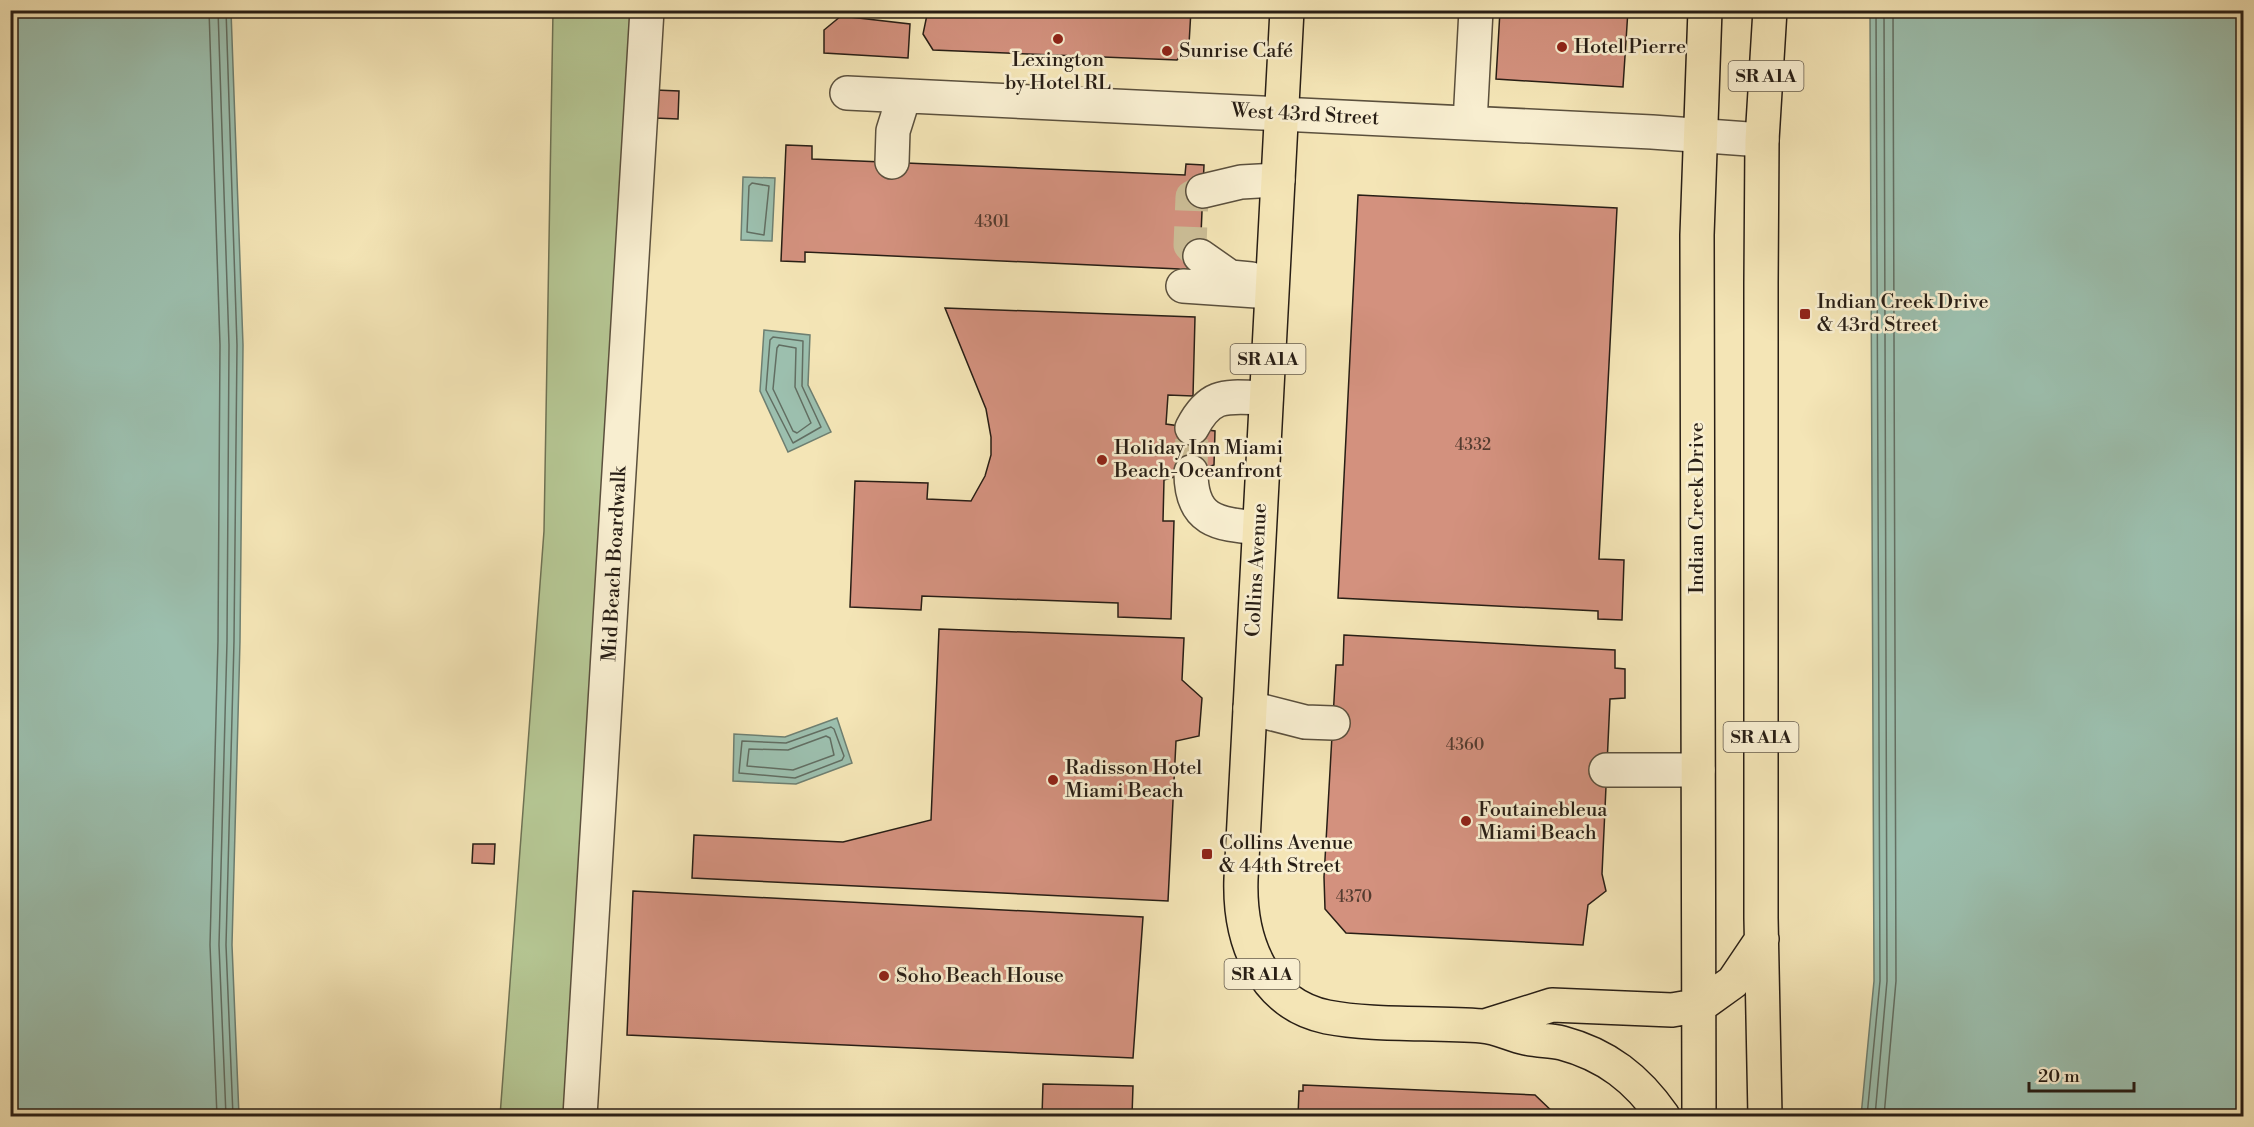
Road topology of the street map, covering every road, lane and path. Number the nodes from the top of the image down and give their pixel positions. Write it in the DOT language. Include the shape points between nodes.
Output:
graph roads {
  1 [pos="647,10"];
  2 [pos="1287,10"];
  3 [pos="1476,10"];
  4 [pos="1705,10"];
  5 [pos="1770,11"];
  6 [pos="847,93"];
  7 [pos="904,96"];
  8 [pos="1282,114"];
  9 [pos="1470,123"];
  10 [pos="1699,135"];
  11 [pos="1762,140"];
  12 [pos="900,163"];
  13 [pos="1278,180"];
  14 [pos="1203,191"];
  15 [pos="1200,256"];
  16 [pos="1183,286"];
  17 [pos="1271,286"];
  18 [pos="1266,398"];
  19 [pos="1192,428"];
  20 [pos="1191,472"];
  21 [pos="1259,528"];
  22 [pos="1250,708"];
  23 [pos="1334,712"];
  24 [pos="1606,770"];
  25 [pos="1698,770"];
  26 [pos="1762,939"];
  27 [pos="1701,1005"];
  28 [pos="1485,1026"];
  29 [pos="580,1116"];
  30 [pos="1663,1116"];
  31 [pos="1699,1116"];
  32 [pos="1765,1116"];
  1 -- 29 [label="street, Mid Beach Boardwalk"];
  2 -- 8 [label="main road, Collins Avenue / SR A1A"];
  3 -- 9 [label="street"];
  4 -- 10 [label="main road, Indian Creek Drive"];
  5 -- 11 [label="main road, SR A1A"];
  6 -- 7 [label="street, West 43rd Street"];
  7 -- 8 [label="street, West 43rd Street"];
  7 -- 12 [label="street" via="893,131"];
  8 -- 9 [label="street, West 43rd Street"];
  8 -- 13 [label="main road, Collins Avenue / SR A1A"];
  9 -- 10 [label="street, West 43rd Street"];
  10 -- 11 [label="street, West 43rd Street"];
  10 -- 25 [label="main road, Indian Creek Drive"];
  11 -- 26 [label="main road, SR A1A"];
  13 -- 14 [label="street" via="1240,182"];
  13 -- 17 [label="main road, Collins Avenue / SR A1A"];
  15 -- 17 [label="street" via="1230,277"];
  16 -- 17 [label="street"];
  17 -- 18 [label="main road, Collins Avenue / SR A1A"];
  18 -- 19 [label="street" via="1225,397 1202,408"];
  18 -- 21 [label="main road, Collins Avenue / SR A1A"];
  20 -- 21 [label="street" via="1191,490 1206,518 1219,524"];
  21 -- 22 [label="main road, Collins Avenue / SR A1A"];
  22 -- 23 [label="street" via="1298,700"];
  22 -- 28 [label="main road, Collins Avenue / SR A1A" via="1240,901 1252,953 1266,979 1295,1003 1328,1017"];
  24 -- 25 [label="street"];
  25 -- 27 [label="main road, Indian Creek Drive"];
  26 -- 27 [label="main road" via="1733,982"];
  26 -- 32 [label="main road, SR A1A"];
  27 -- 28 [label="main road" via="1672,1010 1552,1005"];
  27 -- 31 [label="main road"];
  28 -- 30 [label="main road, SR A1A" via="1527,1039 1560,1043 1599,1057 1629,1076"];
}
